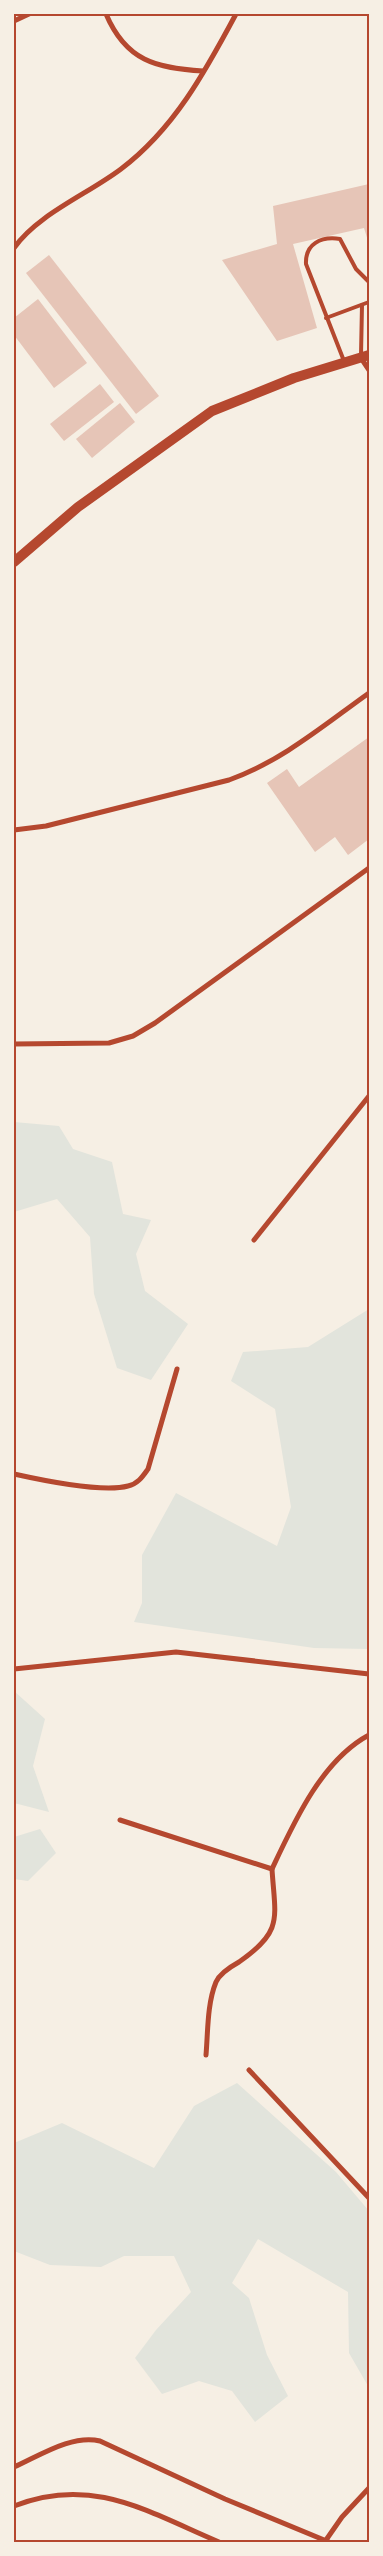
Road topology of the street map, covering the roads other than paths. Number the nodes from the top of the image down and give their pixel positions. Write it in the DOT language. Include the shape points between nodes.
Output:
graph roads {
  1 [pos="29,14"];
  2 [pos="106,14"];
  3 [pos="236,14"];
  4 [pos="14,21"];
  5 [pos="203,71"];
  6 [pos="14,248"];
  7 [pos="369,282"];
  8 [pos="369,302"];
  9 [pos="362,305"];
  10 [pos="326,318"];
  11 [pos="365,356"];
  12 [pos="344,362"];
  13 [pos="369,370"];
  14 [pos="14,562"];
  15 [pos="369,692"];
  16 [pos="14,830"];
  17 [pos="369,868"];
  18 [pos="14,1044"];
  19 [pos="369,1096"];
  20 [pos="254,1240"];
  21 [pos="177,1369"];
  22 [pos="14,1474"];
  23 [pos="14,1669"];
  24 [pos="369,1674"];
  25 [pos="369,1735"];
  26 [pos="120,1820"];
  27 [pos="272,1868"];
  28 [pos="206,2055"];
  29 [pos="249,2070"];
  30 [pos="369,2198"];
  31 [pos="14,2467"];
  32 [pos="369,2488"];
  33 [pos="14,2506"];
  34 [pos="327,2541"];
  35 [pos="219,2542"];
  1 -- 4 [label="street"];
  2 -- 5 [label="street" via="123,44 140,59 160,66"];
  3 -- 5 [label="street"];
  5 -- 6 [label="street" via="171,122 155,140 120,170 30,229"];
  7 -- 10 [label="lane" via="356,269 340,239 317,241 310,246 306,264"];
  8 -- 9 [label="lane"];
  9 -- 10 [label="lane"];
  9 -- 11 [label="lane"];
  10 -- 12 [label="lane"];
  11 -- 12 [label="main road"];
  11 -- 13 [label="street"];
  12 -- 14 [label="main road" via="249,395 196,421 78,507"];
  15 -- 16 [label="street" via="277,759 255,771 46,826"];
  17 -- 18 [label="street" via="133,1036 109,1043"];
  19 -- 20 [label="street"];
  21 -- 22 [label="street" via="148,1469 140,1480 114,1488 51,1482"];
  23 -- 24 [label="street" via="176,1652"];
  25 -- 27 [label="street" via="335,1760 320,1780"];
  26 -- 27 [label="street"];
  27 -- 28 [label="street" via="275,1914 272,1932 216,1981"];
  29 -- 30 [label="street"];
  31 -- 34 [label="street" via="76,2440 88,2438"];
  32 -- 34 [label="street" via="342,2517"];
  33 -- 35 [label="street" via="31,2499 72,2494 114,2498"];
}
